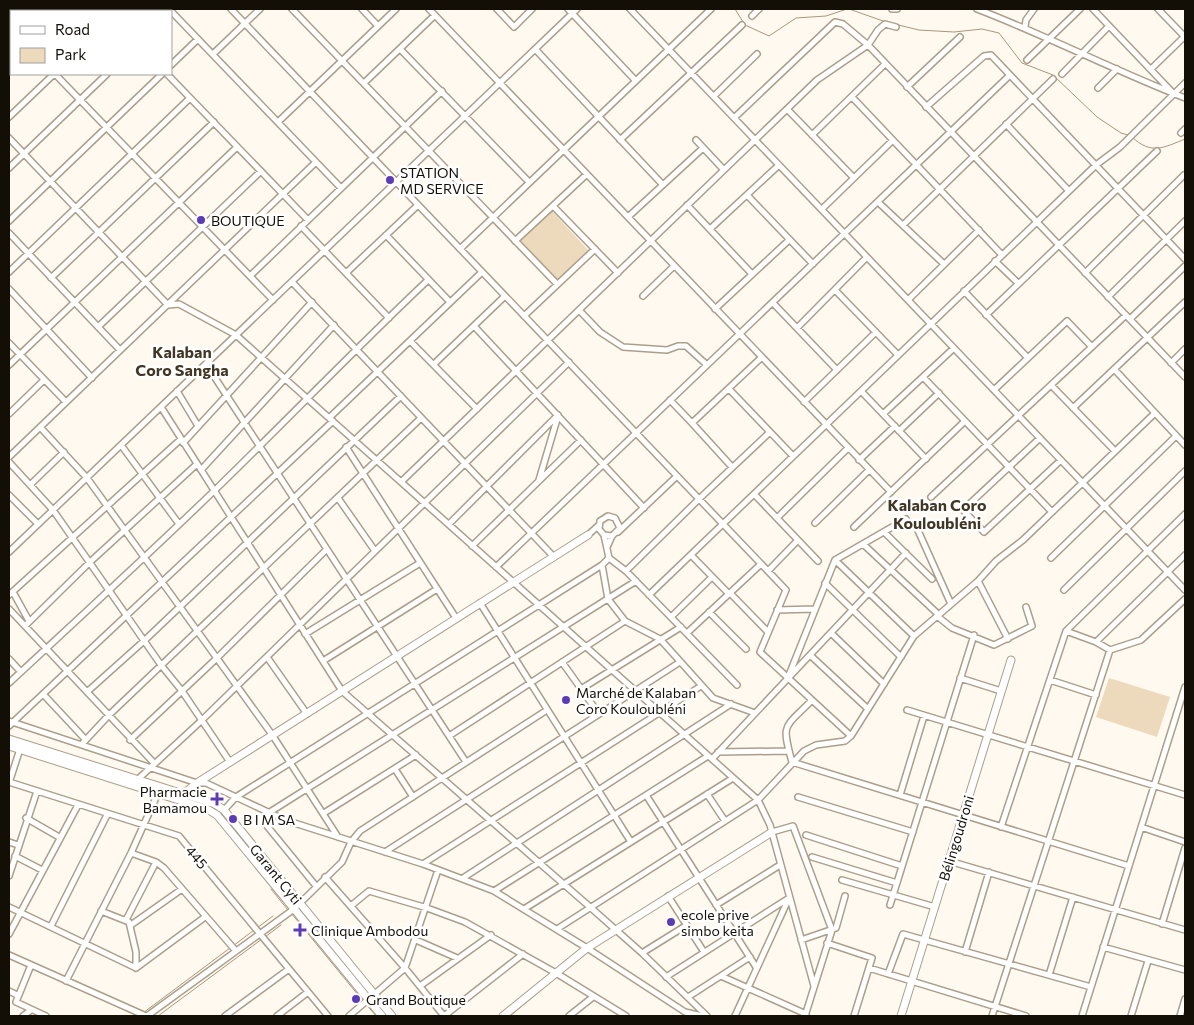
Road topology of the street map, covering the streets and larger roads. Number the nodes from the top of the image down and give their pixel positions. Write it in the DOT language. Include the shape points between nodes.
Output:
graph roads {
  1 [pos="231,9"];
  2 [pos="260,9"];
  3 [pos="292,9"];
  4 [pos="362,9"];
  5 [pos="396,9"];
  6 [pos="429,9"];
  7 [pos="497,9"];
  8 [pos="532,9"];
  9 [pos="568,9"];
  10 [pos="577,9"];
  11 [pos="630,9"];
  12 [pos="711,9"];
  13 [pos="759,9"];
  14 [pos="892,9"];
  15 [pos="897,9"];
  16 [pos="978,9"];
  17 [pos="1080,9"];
  18 [pos="1093,9"];
  19 [pos="1158,9"];
  20 [pos="1032,10"];
  21 [pos="172,12"];
  22 [pos="572,14"];
  23 [pos="435,15"];
  24 [pos="752,16"];
  25 [pos="245,23"];
  26 [pos="742,25"];
  27 [pos="378,26"];
  28 [pos="1110,26"];
  29 [pos="896,27"];
  30 [pos="1025,27"];
  31 [pos="1185,36"];
  32 [pos="960,38"];
  33 [pos="198,39"];
  34 [pos="1048,40"];
  35 [pos="868,45"];
  36 [pos="400,48"];
  37 [pos="535,49"];
  38 [pos="669,49"];
  39 [pos="213,54"];
  40 [pos="757,54"];
  41 [pos="1082,54"];
  42 [pos="1027,60"];
  43 [pos="342,61"];
  44 [pos="172,64"];
  45 [pos="885,64"];
  46 [pos="1117,69"];
  47 [pos="1150,69"];
  48 [pos="692,73"];
  49 [pos="1062,74"];
  50 [pos="54,75"];
  51 [pos="56,75"];
  52 [pos="106,75"];
  53 [pos="161,75"];
  54 [pos="168,75"];
  55 [pos="1010,75"];
  56 [pos="1053,79"];
  57 [pos="636,81"];
  58 [pos="1185,82"];
  59 [pos="364,83"];
  60 [pos="500,83"];
  61 [pos="907,87"];
  62 [pos="1098,88"];
  63 [pos="309,91"];
  64 [pos="442,91"];
  65 [pos="1174,94"];
  66 [pos="714,96"];
  67 [pos="852,97"];
  68 [pos="190,98"];
  69 [pos="1033,98"];
  70 [pos="1185,98"];
  71 [pos="80,100"];
  72 [pos="926,107"];
  73 [pos="787,109"];
  74 [pos="466,116"];
  75 [pos="9,117"];
  76 [pos="598,117"];
  77 [pos="734,118"];
  78 [pos="214,122"];
  79 [pos="278,122"];
  80 [pos="1006,124"];
  81 [pos="405,126"];
  82 [pos="106,127"];
  83 [pos="951,133"];
  84 [pos="812,135"];
  85 [pos="9,138"];
  86 [pos="620,140"];
  87 [pos="696,140"];
  88 [pos="755,140"];
  89 [pos="893,140"];
  90 [pos="237,147"];
  91 [pos="703,148"];
  92 [pos="564,150"];
  93 [pos="429,151"];
  94 [pos="1156,151"];
  95 [pos="24,154"];
  96 [pos="132,154"];
  97 [pos="974,156"];
  98 [pos="373,158"];
  99 [pos="316,162"];
  100 [pos="779,164"];
  101 [pos="917,165"];
  102 [pos="1096,165"];
  103 [pos="9,168"];
  104 [pos="724,170"];
  105 [pos="261,171"];
  106 [pos="587,174"];
  107 [pos="1184,175"];
  108 [pos="156,178"];
  109 [pos="854,178"];
  110 [pos="50,181"];
  111 [pos="529,182"];
  112 [pos="396,183"];
  113 [pos="663,186"];
  114 [pos="1117,187"];
  115 [pos="341,188"];
  116 [pos="940,189"];
  117 [pos="1068,191"];
  118 [pos="283,194"];
  119 [pos="748,195"];
  120 [pos="179,202"];
  121 [pos="878,202"];
  122 [pos="418,205"];
  123 [pos="688,205"];
  124 [pos="552,206"];
  125 [pos="75,208"];
  126 [pos="822,209"];
  127 [pos="1144,216"];
  128 [pos="493,217"];
  129 [pos="628,218"];
  130 [pos="308,220"];
  131 [pos="9,221"];
  132 [pos="1185,221"];
  133 [pos="1036,222"];
  134 [pos="903,225"];
  135 [pos="203,226"];
  136 [pos="301,226"];
  137 [pos="710,229"];
  138 [pos="978,230"];
  139 [pos="99,232"];
  140 [pos="9,233"];
  141 [pos="845,234"];
  142 [pos="386,235"];
  143 [pos="1167,239"];
  144 [pos="789,240"];
  145 [pos="515,241"];
  146 [pos="651,241"];
  147 [pos="1060,246"];
  148 [pos="460,249"];
  149 [pos="594,249"];
  150 [pos="225,250"];
  151 [pos="325,251"];
  152 [pos="28,253"];
  153 [pos="1002,255"];
  154 [pos="122,257"];
  155 [pos="867,257"];
  156 [pos="1185,259"];
  157 [pos="995,262"];
  158 [pos="813,264"];
  159 [pos="944,264"];
  160 [pos="674,266"];
  161 [pos="1185,266"];
  162 [pos="9,272"];
  163 [pos="482,272"];
  164 [pos="618,273"];
  165 [pos="1085,273"];
  166 [pos="346,274"];
  167 [pos="752,274"];
  168 [pos="250,276"];
  169 [pos="52,278"];
  170 [pos="428,280"];
  171 [pos="146,281"];
  172 [pos="292,282"];
  173 [pos="1018,283"];
  174 [pos="557,284"];
  175 [pos="9,289"];
  176 [pos="834,290"];
  177 [pos="964,292"];
  178 [pos="505,296"];
  179 [pos="644,296"];
  180 [pos="1108,297"];
  181 [pos="273,300"];
  182 [pos="908,300"];
  183 [pos="74,302"];
  184 [pos="312,302"];
  185 [pos="450,302"];
  186 [pos="1185,302"];
  187 [pos="772,303"];
  188 [pos="168,304"];
  189 [pos="715,309"];
  190 [pos="579,310"];
  191 [pos="986,315"];
  192 [pos="524,316"];
  193 [pos="1128,317"];
  194 [pos="388,318"];
  195 [pos="931,324"];
  196 [pos="334,325"];
  197 [pos="474,326"];
  198 [pos="98,327"];
  199 [pos="797,328"];
  200 [pos="46,329"];
  201 [pos="876,332"];
  202 [pos="740,334"];
  203 [pos="236,335"];
  204 [pos="1148,338"];
  205 [pos="548,340"];
  206 [pos="410,341"];
  207 [pos="9,343"];
  208 [pos="1092,347"];
  209 [pos="356,348"];
  210 [pos="954,348"];
  211 [pos="1185,349"];
  212 [pos="120,350"];
  213 [pos="20,354"];
  214 [pos="898,355"];
  215 [pos="261,357"];
  216 [pos="762,357"];
  217 [pos="1028,358"];
  218 [pos="568,362"];
  219 [pos="1171,363"];
  220 [pos="206,364"];
  221 [pos="434,364"];
  222 [pos="9,365"];
  223 [pos="707,366"];
  224 [pos="516,370"];
  225 [pos="837,370"];
  226 [pos="1114,370"];
  227 [pos="378,372"];
  228 [pos="923,377"];
  229 [pos="1185,377"];
  230 [pos="92,378"];
  231 [pos="284,378"];
  232 [pos="44,380"];
  233 [pos="1051,385"];
  234 [pos="730,389"];
  235 [pos="994,390"];
  236 [pos="177,391"];
  237 [pos="861,391"];
  238 [pos="537,393"];
  239 [pos="939,394"];
  240 [pos="226,395"];
  241 [pos="401,396"];
  242 [pos="308,399"];
  243 [pos="670,400"];
  244 [pos="66,402"];
  245 [pos="804,402"];
  246 [pos="161,407"];
  247 [pos="1073,408"];
  248 [pos="477,409"];
  249 [pos="1155,413"];
  250 [pos="9,414"];
  251 [pos="883,414"];
  252 [pos="558,415"];
  253 [pos="1018,416"];
  254 [pos="422,418"];
  255 [pos="331,420"];
  256 [pos="965,421"];
  257 [pos="244,422"];
  258 [pos="692,423"];
  259 [pos="826,424"];
  260 [pos="198,426"];
  261 [pos="895,426"];
  262 [pos="40,427"];
  263 [pos="899,431"];
  264 [pos="770,432"];
  265 [pos="636,433"];
  266 [pos="1176,436"];
  267 [pos="1040,438"];
  268 [pos="354,440"];
  269 [pos="581,440"];
  270 [pos="182,441"];
  271 [pos="443,441"];
  272 [pos="1185,443"];
  273 [pos="988,444"];
  274 [pos="121,445"];
  275 [pos="260,446"];
  276 [pos="346,447"];
  277 [pos="848,448"];
  278 [pos="1114,451"];
  279 [pos="64,452"];
  280 [pos="793,456"];
  281 [pos="9,457"];
  282 [pos="926,459"];
  283 [pos="377,460"];
  284 [pos="859,460"];
  285 [pos="1061,460"];
  286 [pos="9,462"];
  287 [pos="197,464"];
  288 [pos="465,464"];
  289 [pos="604,464"];
  290 [pos="732,467"];
  291 [pos="1009,467"];
  292 [pos="200,470"];
  293 [pos="869,470"];
  294 [pos="1185,471"];
  295 [pos="277,473"];
  296 [pos="142,474"];
  297 [pos="363,474"];
  298 [pos="677,476"];
  299 [pos="86,478"];
  300 [pos="401,482"];
  301 [pos="538,482"];
  302 [pos="1082,482"];
  303 [pos="30,485"];
  304 [pos="486,486"];
  305 [pos="1030,489"];
  306 [pos="214,491"];
  307 [pos="891,492"];
  308 [pos="754,494"];
  309 [pos="9,495"];
  310 [pos="293,497"];
  311 [pos="931,497"];
  312 [pos="160,498"];
  313 [pos="338,498"];
  314 [pos="699,499"];
  315 [pos="424,503"];
  316 [pos="1104,505"];
  317 [pos="107,506"];
  318 [pos="644,508"];
  319 [pos="53,510"];
  320 [pos="509,510"];
  321 [pos="1052,512"];
  322 [pos="1185,514"];
  323 [pos="231,517"];
  324 [pos="777,518"];
  325 [pos="906,519"];
  326 [pos="815,523"];
  327 [pos="38,524"];
  328 [pos="179,524"];
  329 [pos="310,524"];
  330 [pos="448,524"];
  331 [pos="620,524"];
  332 [pos="723,524"];
  333 [pos="628,525"];
  334 [pos="599,526"];
  335 [pos="916,526"];
  336 [pos="854,527"];
  337 [pos="398,528"];
  338 [pos="1127,529"];
  339 [pos="124,530"];
  340 [pos="618,532"];
  341 [pos="884,532"];
  342 [pos="531,533"];
  343 [pos="602,534"];
  344 [pos="588,535"];
  345 [pos="612,536"];
  346 [pos="72,538"];
  347 [pos="798,540"];
  348 [pos="246,542"];
  349 [pos="863,544"];
  350 [pos="472,546"];
  351 [pos="606,547"];
  352 [pos="327,550"];
  353 [pos="375,551"];
  354 [pos="1148,551"];
  355 [pos="9,552"];
  356 [pos="906,553"];
  357 [pos="691,555"];
  358 [pos="1185,555"];
  359 [pos="144,556"];
  360 [pos="553,556"];
  361 [pos="609,558"];
  362 [pos="1051,558"];
  363 [pos="835,560"];
  364 [pos="818,561"];
  365 [pos="90,562"];
  366 [pos="420,563"];
  367 [pos="761,564"];
  368 [pos="602,565"];
  369 [pos="496,567"];
  370 [pos="264,568"];
  371 [pos="890,569"];
  372 [pos="626,571"];
  373 [pos="768,571"];
  374 [pos="1167,572"];
  375 [pos="712,577"];
  376 [pos="346,579"];
  377 [pos="932,579"];
  378 [pos="978,580"];
  379 [pos="636,581"];
  380 [pos="162,582"];
  381 [pos="513,582"];
  382 [pos="825,583"];
  383 [pos="109,589"];
  384 [pos="437,589"];
  385 [pos="1064,590"];
  386 [pos="1185,590"];
  387 [pos="869,592"];
  388 [pos="11,593"];
  389 [pos="280,594"];
  390 [pos="729,594"];
  391 [pos="649,595"];
  392 [pos="608,599"];
  393 [pos="1185,599"];
  394 [pos="360,600"];
  395 [pos="480,603"];
  396 [pos="950,604"];
  397 [pos="539,605"];
  398 [pos="179,606"];
  399 [pos="1026,607"];
  400 [pos="9,608"];
  401 [pos="814,609"];
  402 [pos="777,610"];
  403 [pos="852,610"];
  404 [pos="709,612"];
  405 [pos="127,615"];
  406 [pos="938,615"];
  407 [pos="671,617"];
  408 [pos="456,618"];
  409 [pos="625,621"];
  410 [pos="27,624"];
  411 [pos="300,625"];
  412 [pos="377,626"];
  413 [pos="564,627"];
  414 [pos="681,627"];
  415 [pos="198,631"];
  416 [pos="498,631"];
  417 [pos="1066,631"];
  418 [pos="768,632"];
  419 [pos="831,633"];
  420 [pos="306,634"];
  421 [pos="687,634"];
  422 [pos="974,635"];
  423 [pos="914,636"];
  424 [pos="1008,639"];
  425 [pos="145,640"];
  426 [pos="660,640"];
  427 [pos="1096,642"];
  428 [pos="586,647"];
  429 [pos="46,648"];
  430 [pos="746,649"];
  431 [pos="1110,650"];
  432 [pos="810,655"];
  433 [pos="267,656"];
  434 [pos="397,656"];
  435 [pos="901,657"];
  436 [pos="217,658"];
  437 [pos="515,658"];
  438 [pos="9,659"];
  439 [pos="323,660"];
  440 [pos="1011,660"];
  441 [pos="562,662"];
  442 [pos="680,662"];
  443 [pos="161,666"];
  444 [pos="612,670"];
  445 [pos="67,671"];
  446 [pos="21,672"];
  447 [pos="788,678"];
  448 [pos="960,678"];
  449 [pos="1050,680"];
  450 [pos="9,683"];
  451 [pos="530,683"];
  452 [pos="415,684"];
  453 [pos="884,684"];
  454 [pos="737,685"];
  455 [pos="237,686"];
  456 [pos="701,686"];
  457 [pos="1185,687"];
  458 [pos="581,689"];
  459 [pos="1001,690"];
  460 [pos="182,691"];
  461 [pos="342,691"];
  462 [pos="636,691"];
  463 [pos="87,692"];
  464 [pos="43,694"];
  465 [pos="1096,695"];
  466 [pos="812,700"];
  467 [pos="731,704"];
  468 [pos="1183,705"];
  469 [pos="868,709"];
  470 [pos="432,710"];
  471 [pos="547,710"];
  472 [pos="907,710"];
  473 [pos="369,713"];
  474 [pos="660,713"];
  475 [pos="755,713"];
  476 [pos="307,714"];
  477 [pos="599,714"];
  478 [pos="108,716"];
  479 [pos="924,716"];
  480 [pos="201,721"];
  481 [pos="947,722"];
  482 [pos="10,723"];
  483 [pos="393,735"];
  484 [pos="684,735"];
  485 [pos="988,735"];
  486 [pos="273,736"];
  487 [pos="449,736"];
  488 [pos="851,736"];
  489 [pos="564,737"];
  490 [pos="85,739"];
  491 [pos="9,740"];
  492 [pos="130,740"];
  493 [pos="82,744"];
  494 [pos="9,746"];
  495 [pos="1027,747"];
  496 [pos="20,749"];
  497 [pos="789,751"];
  498 [pos="718,752"];
  499 [pos="416,756"];
  500 [pos="710,757"];
  501 [pos="1074,761"];
  502 [pos="230,762"];
  503 [pos="291,762"];
  504 [pos="466,762"];
  505 [pos="792,762"];
  506 [pos="581,763"];
  507 [pos="152,765"];
  508 [pos="395,769"];
  509 [pos="442,778"];
  510 [pos="733,778"];
  511 [pos="9,782"];
  512 [pos="135,783"];
  513 [pos="197,783"];
  514 [pos="1154,786"];
  515 [pos="308,788"];
  516 [pos="598,790"];
  517 [pos="37,791"];
  518 [pos="158,793"];
  519 [pos="707,794"];
  520 [pos="182,795"];
  521 [pos="646,795"];
  522 [pos="900,795"];
  523 [pos="1185,795"];
  524 [pos="236,797"];
  525 [pos="413,797"];
  526 [pos="798,797"];
  527 [pos="468,799"];
  528 [pos="758,800"];
  529 [pos="922,802"];
  530 [pos="78,805"];
  531 [pos="214,808"];
  532 [pos="224,810"];
  533 [pos="270,812"];
  534 [pos="324,813"];
  535 [pos="107,815"];
  536 [pos="963,815"];
  537 [pos="614,816"];
  538 [pos="26,818"];
  539 [pos="491,820"];
  540 [pos="725,821"];
  541 [pos="663,822"];
  542 [pos="144,825"];
  543 [pos="1001,827"];
  544 [pos="1141,827"];
  545 [pos="772,832"];
  546 [pos="913,832"];
  547 [pos="806,835"];
  548 [pos="60,837"];
  549 [pos="338,837"];
  550 [pos="1048,841"];
  551 [pos="9,842"];
  552 [pos="351,842"];
  553 [pos="631,842"];
  554 [pos="1185,842"];
  555 [pos="516,843"];
  556 [pos="18,845"];
  557 [pos="1185,848"];
  558 [pos="680,850"];
  559 [pos="385,852"];
  560 [pos="131,853"];
  561 [pos="15,856"];
  562 [pos="812,857"];
  563 [pos="949,860"];
  564 [pos="156,862"];
  565 [pos="540,863"];
  566 [pos="423,864"];
  567 [pos="780,865"];
  568 [pos="902,866"];
  569 [pos="1129,866"];
  570 [pos="42,870"];
  571 [pos="438,870"];
  572 [pos="989,872"];
  573 [pos="9,876"];
  574 [pos="325,877"];
  575 [pos="462,878"];
  576 [pos="698,878"];
  577 [pos="842,880"];
  578 [pos="897,883"];
  579 [pos="563,884"];
  580 [pos="316,886"];
  581 [pos="1034,886"];
  582 [pos="182,889"];
  583 [pos="494,891"];
  584 [pos="893,895"];
  585 [pos="668,896"];
  586 [pos="845,896"];
  587 [pos="1073,897"];
  588 [pos="789,898"];
  589 [pos="352,905"];
  590 [pos="716,905"];
  591 [pos="890,905"];
  592 [pos="297,906"];
  593 [pos="9,907"];
  594 [pos="590,907"];
  595 [pos="935,907"];
  596 [pos="427,908"];
  597 [pos="524,909"];
  598 [pos="1115,910"];
  599 [pos="100,911"];
  600 [pos="21,913"];
  601 [pos="205,917"];
  602 [pos="126,920"];
  603 [pos="1162,924"];
  604 [pos="131,925"];
  605 [pos="687,925"];
  606 [pos="50,926"];
  607 [pos="557,929"];
  608 [pos="616,930"];
  609 [pos="832,930"];
  610 [pos="1185,930"];
  611 [pos="260,933"];
  612 [pos="734,933"];
  613 [pos="9,934"];
  614 [pos="491,935"];
  615 [pos="416,940"];
  616 [pos="801,940"];
  617 [pos="925,940"];
  618 [pos="86,942"];
  619 [pos="827,943"];
  620 [pos="1103,947"];
  621 [pos="587,948"];
  622 [pos="236,951"];
  623 [pos="704,952"];
  624 [pos="965,952"];
  625 [pos="642,953"];
  626 [pos="523,954"];
  627 [pos="9,955"];
  628 [pos="457,958"];
  629 [pos="750,958"];
  630 [pos="1148,960"];
  631 [pos="1009,964"];
  632 [pos="30,965"];
  633 [pos="756,967"];
  634 [pos="136,968"];
  635 [pos="406,968"];
  636 [pos="869,968"];
  637 [pos="289,969"];
  638 [pos="1185,970"];
  639 [pos="556,973"];
  640 [pos="888,974"];
  641 [pos="1049,975"];
  642 [pos="721,976"];
  643 [pos="666,977"];
  644 [pos="66,981"];
  645 [pos="912,981"];
  646 [pos="420,986"];
  647 [pos="814,986"];
  648 [pos="1091,987"];
  649 [pos="747,988"];
  650 [pos="9,991"];
  651 [pos="308,992"];
  652 [pos="17,995"];
  653 [pos="371,997"];
  654 [pos="592,997"];
  655 [pos="688,998"];
  656 [pos="1185,999"];
  657 [pos="995,1006"];
  658 [pos="31,1010"];
  659 [pos="806,1015"];
  660 [pos="1182,1015"];
  661 [pos="23,1016"];
  662 [pos="46,1016"];
  663 [pos="146,1016"];
  664 [pos="224,1016"];
  665 [pos="277,1016"];
  666 [pos="328,1016"];
  667 [pos="349,1016"];
  668 [pos="382,1016"];
  669 [pos="392,1016"];
  670 [pos="444,1016"];
  671 [pos="503,1016"];
  672 [pos="570,1016"];
  673 [pos="626,1016"];
  674 [pos="702,1016"];
  675 [pos="706,1016"];
  676 [pos="735,1016"];
  677 [pos="854,1016"];
  678 [pos="901,1016"];
  679 [pos="992,1016"];
  680 [pos="1026,1016"];
  681 [pos="1082,1016"];
  682 [pos="1131,1016"];
  1 -- 25 [label="street"];
  2 -- 25 [label="street"];
  3 -- 43 [label="street"];
  4 -- 27 [label="street"];
  5 -- 27 [label="street"];
  6 -- 23 [label="street"];
  7 -- 8 [label="street" via="514,26"];
  9 -- 22 [label="street"];
  10 -- 22 [label="street"];
  11 -- 38 [label="street"];
  12 -- 38 [label="street"];
  13 -- 24 [label="street"];
  14 -- 15 [label="street"];
  16 -- 30 [label="street"];
  17 -- 34 [label="street"];
  18 -- 28 [label="street"];
  19 -- 31 [label="street"];
  20 -- 30 [label="street"];
  21 -- 33 [label="street"];
  22 -- 37 [label="street"];
  22 -- 57 [label="street"];
  23 -- 36 [label="street"];
  23 -- 60 [label="street"];
  25 -- 39 [label="street"];
  25 -- 63 [label="street"];
  26 -- 48 [label="street"];
  27 -- 43 [label="street"];
  28 -- 41 [label="street"];
  28 -- 47 [label="street"];
  29 -- 35 [label="street" via="885,24"];
  30 -- 34 [label="street"];
  31 -- 47 [label="street"];
  32 -- 61 [label="street"];
  33 -- 39 [label="street"];
  33 -- 44 [label="street"];
  34 -- 41 [label="street"];
  34 -- 42 [label="street"];
  35 -- 45 [label="street"];
  35 -- 73 [label="street" via="817,80"];
  35 -- 77 [label="street" via="843,24 835,22"];
  36 -- 59 [label="street"];
  36 -- 64 [label="street"];
  37 -- 60 [label="street"];
  37 -- 76 [label="street"];
  38 -- 48 [label="street"];
  38 -- 57 [label="street"];
  39 -- 79 [label="street"];
  40 -- 66 [label="street"];
  41 -- 46 [label="street"];
  41 -- 49 [label="street"];
  43 -- 59 [label="street"];
  43 -- 63 [label="street"];
  45 -- 61 [label="street"];
  45 -- 67 [label="street"];
  46 -- 62 [label="street"];
  46 -- 65 [label="street"];
  47 -- 65 [label="street"];
  48 -- 66 [label="street"];
  48 -- 86 [label="street"];
  50 -- 75 [label="street"];
  51 -- 71 [label="street"];
  52 -- 71 [label="street"];
  53 -- 82 [label="street"];
  54 -- 68 [label="street"];
  55 -- 69 [label="street"];
  55 -- 72 [label="street" via="991,54 986,55"];
  55 -- 83 [label="street"];
  56 -- 69 [label="street"];
  57 -- 76 [label="street"];
  58 -- 65 [label="street"];
  59 -- 81 [label="street"];
  60 -- 74 [label="street"];
  60 -- 92 [label="street"];
  61 -- 72 [label="street"];
  63 -- 79 [label="street"];
  63 -- 98 [label="street"];
  64 -- 74 [label="street"];
  64 -- 81 [label="street"];
  65 -- 70 [label="street"];
  65 -- 102 [label="street" via="1120,147"];
  66 -- 77 [label="street"];
  67 -- 84 [label="street"];
  67 -- 89 [label="street"];
  68 -- 78 [label="street"];
  68 -- 96 [label="street"];
  69 -- 80 [label="street"];
  69 -- 102 [label="street"];
  71 -- 82 [label="street"];
  71 -- 95 [label="street"];
  72 -- 83 [label="street"];
  73 -- 84 [label="street"];
  73 -- 88 [label="street"];
  74 -- 93 [label="street"];
  74 -- 111 [label="street"];
  76 -- 86 [label="street"];
  76 -- 92 [label="street"];
  77 -- 88 [label="street"];
  78 -- 90 [label="street"];
  78 -- 108 [label="street"];
  79 -- 99 [label="street"];
  80 -- 97 [label="street"];
  80 -- 117 [label="street"];
  81 -- 93 [label="street"];
  81 -- 98 [label="street"];
  82 -- 96 [label="street"];
  82 -- 110 [label="street"];
  83 -- 97 [label="street"];
  83 -- 101 [label="street"];
  84 -- 109 [label="street"];
  85 -- 95 [label="street"];
  86 -- 113 [label="street"];
  87 -- 91 [label="street"];
  88 -- 100 [label="street"];
  88 -- 104 [label="street"];
  89 -- 101 [label="street"];
  89 -- 109 [label="street"];
  90 -- 105 [label="street"];
  90 -- 120 [label="street"];
  91 -- 104 [label="street"];
  91 -- 113 [label="street"];
  92 -- 106 [label="street"];
  92 -- 111 [label="street"];
  93 -- 112 [label="street"];
  93 -- 128 [label="street"];
  94 -- 114 [label="street"];
  95 -- 103 [label="street"];
  95 -- 110 [label="street"];
  96 -- 108 [label="street"];
  96 -- 125 [label="street"];
  97 -- 116 [label="street"];
  97 -- 133 [label="street"];
  98 -- 112 [label="street"];
  98 -- 115 [label="street"];
  99 -- 115 [label="street"];
  99 -- 118 [label="street"];
  100 -- 119 [label="street"];
  100 -- 126 [label="street"];
  101 -- 116 [label="street"];
  101 -- 121 [label="street"];
  102 -- 114 [label="street"];
  102 -- 117 [label="street"];
  104 -- 123 [label="street"];
  105 -- 118 [label="street"];
  105 -- 135 [label="street"];
  106 -- 124 [label="street"];
  106 -- 129 [label="street"];
  107 -- 127 [label="street"];
  108 -- 120 [label="street"];
  108 -- 139 [label="street"];
  109 -- 126 [label="street"];
  110 -- 125 [label="street"];
  110 -- 131 [label="street"];
  111 -- 128 [label="street"];
  112 -- 122 [label="street"];
  112 -- 151 [label="street"];
  113 -- 129 [label="street"];
  114 -- 127 [label="street"];
  114 -- 147 [label="street"];
  115 -- 130 [label="street"];
  116 -- 134 [label="street"];
  116 -- 138 [label="street"];
  117 -- 133 [label="street"];
  118 -- 130 [label="street"];
  118 -- 150 [label="street"];
  119 -- 137 [label="street"];
  119 -- 144 [label="street"];
  120 -- 135 [label="street"];
  120 -- 154 [label="street"];
  121 -- 134 [label="street"];
  121 -- 141 [label="street"];
  122 -- 142 [label="street"];
  122 -- 148 [label="street"];
  123 -- 137 [label="street"];
  123 -- 146 [label="street"];
  124 -- 145 [label="street"];
  124 -- 149 [label="street"];
  125 -- 139 [label="street"];
  125 -- 152 [label="street"];
  126 -- 141 [label="street"];
  127 -- 143 [label="street"];
  127 -- 165 [label="street"];
  128 -- 145 [label="street"];
  128 -- 148 [label="street"];
  129 -- 146 [label="street"];
  130 -- 136 [label="street"];
  132 -- 143 [label="street"];
  133 -- 147 [label="street"];
  133 -- 153 [label="street"];
  134 -- 159 [label="street"];
  135 -- 150 [label="street"];
  135 -- 171 [label="street"];
  136 -- 151 [label="street"];
  136 -- 168 [label="street"];
  137 -- 167 [label="street"];
  138 -- 153 [label="street"];
  138 -- 159 [label="street"];
  139 -- 154 [label="street"];
  139 -- 169 [label="street"];
  140 -- 152 [label="street"];
  141 -- 155 [label="street"];
  141 -- 158 [label="street"];
  142 -- 166 [label="street"];
  142 -- 170 [label="street"];
  143 -- 156 [label="street"];
  143 -- 180 [label="street"];
  144 -- 158 [label="street"];
  144 -- 167 [label="street"];
  145 -- 174 [label="street"];
  146 -- 160 [label="street"];
  146 -- 164 [label="street"];
  147 -- 165 [label="street"];
  147 -- 173 [label="street"];
  148 -- 163 [label="street"];
  149 -- 164 [label="street"];
  149 -- 174 [label="street"];
  150 -- 168 [label="street"];
  150 -- 188 [label="street"];
  151 -- 166 [label="street"];
  151 -- 172 [label="street"];
  152 -- 162 [label="street"];
  152 -- 169 [label="street"];
  153 -- 157 [label="street"];
  154 -- 171 [label="street"];
  154 -- 183 [label="street"];
  155 -- 176 [label="street"];
  155 -- 182 [label="street"];
  157 -- 173 [label="street"];
  157 -- 177 [label="street"];
  158 -- 187 [label="street"];
  159 -- 182 [label="street"];
  160 -- 179 [label="street"];
  160 -- 189 [label="street"];
  161 -- 193 [label="street"];
  163 -- 178 [label="street"];
  163 -- 185 [label="street"];
  164 -- 190 [label="street"];
  165 -- 180 [label="street"];
  166 -- 194 [label="street"];
  167 -- 189 [label="street"];
  168 -- 181 [label="street"];
  169 -- 183 [label="street"];
  170 -- 185 [label="street"];
  170 -- 194 [label="street"];
  171 -- 188 [label="street"];
  171 -- 198 [label="street"];
  172 -- 181 [label="street"];
  172 -- 184 [label="street"];
  173 -- 191 [label="street"];
  174 -- 192 [label="street"];
  175 -- 200 [label="street"];
  176 -- 199 [label="street"];
  176 -- 201 [label="street"];
  177 -- 191 [label="street"];
  177 -- 195 [label="street"];
  178 -- 192 [label="street"];
  178 -- 197 [label="street"];
  180 -- 193 [label="street"];
  181 -- 203 [label="street"];
  182 -- 195 [label="street"];
  183 -- 198 [label="street"];
  183 -- 200 [label="street"];
  184 -- 196 [label="street"];
  184 -- 215 [label="street"];
  185 -- 206 [label="street"];
  186 -- 204 [label="street"];
  187 -- 199 [label="street"];
  187 -- 202 [label="street"];
  188 -- 203 [label="street" via="179,304"];
  188 -- 212 [label="street"];
  189 -- 202 [label="street"];
  190 -- 205 [label="street"];
  190 -- 223 [label="street" via="600,332 623,347 667,350 686,346"];
  191 -- 217 [label="street"];
  192 -- 205 [label="street"];
  193 -- 204 [label="street"];
  193 -- 208 [label="street"];
  194 -- 209 [label="street"];
  195 -- 210 [label="street"];
  195 -- 214 [label="street"];
  196 -- 209 [label="street"];
  196 -- 231 [label="street"];
  197 -- 221 [label="street"];
  197 -- 224 [label="street"];
  198 -- 212 [label="street"];
  199 -- 225 [label="street"];
  200 -- 213 [label="street"];
  200 -- 230 [label="street"];
  201 -- 214 [label="street"];
  201 -- 225 [label="street"];
  202 -- 216 [label="street"];
  202 -- 223 [label="street"];
  203 -- 215 [label="street"];
  203 -- 220 [label="street"];
  204 -- 219 [label="street"];
  204 -- 226 [label="street"];
  205 -- 218 [label="street"];
  205 -- 224 [label="street"];
  206 -- 221 [label="street"];
  206 -- 227 [label="street"];
  207 -- 213 [label="street"];
  208 -- 217 [label="street" via="1067,321"];
  208 -- 233 [label="street"];
  209 -- 227 [label="street"];
  209 -- 242 [label="street"];
  210 -- 228 [label="street"];
  210 -- 235 [label="street"];
  211 -- 219 [label="street"];
  212 -- 230 [label="street"];
  213 -- 222 [label="street"];
  213 -- 232 [label="street"];
  214 -- 237 [label="street"];
  215 -- 231 [label="street"];
  215 -- 240 [label="street"];
  216 -- 234 [label="street"];
  216 -- 245 [label="street"];
  217 -- 235 [label="street"];
  218 -- 238 [label="street"];
  218 -- 265 [label="street"];
  219 -- 229 [label="street"];
  220 -- 236 [label="street"];
  220 -- 240 [label="street"];
  221 -- 248 [label="street"];
  223 -- 243 [label="street"];
  224 -- 238 [label="street"];
  224 -- 248 [label="street"];
  225 -- 245 [label="street"];
  226 -- 247 [label="street"];
  226 -- 249 [label="street"];
  227 -- 241 [label="street"];
  227 -- 255 [label="street"];
  228 -- 239 [label="street"];
  228 -- 251 [label="street"];
  230 -- 244 [label="street"];
  231 -- 242 [label="street"];
  231 -- 257 [label="street"];
  232 -- 244 [label="street"];
  232 -- 250 [label="street"];
  233 -- 247 [label="street"];
  233 -- 253 [label="street"];
  234 -- 258 [label="street"];
  234 -- 264 [label="street"];
  235 -- 253 [label="street"];
  236 -- 246 [label="street"];
  236 -- 260 [label="street"];
  237 -- 251 [label="street"];
  237 -- 259 [label="street"];
  238 -- 252 [label="street"];
  238 -- 288 [label="street"];
  239 -- 256 [label="street"];
  239 -- 263 [label="street"];
  240 -- 257 [label="street"];
  240 -- 260 [label="street"];
  241 -- 254 [label="street"];
  241 -- 268 [label="street"];
  242 -- 255 [label="street"];
  242 -- 275 [label="street"];
  243 -- 258 [label="street"];
  243 -- 265 [label="street"];
  244 -- 262 [label="street"];
  245 -- 259 [label="street"];
  246 -- 270 [label="street"];
  246 -- 274 [label="street"];
  247 -- 278 [label="street"];
  248 -- 271 [label="street"];
  249 -- 266 [label="street"];
  249 -- 278 [label="street"];
  251 -- 261 [label="street"];
  252 -- 269 [label="street"];
  252 -- 301 [label="street"];
  252 -- 304 [label="street"];
  253 -- 267 [label="street"];
  253 -- 273 [label="street"];
  254 -- 271 [label="street"];
  254 -- 283 [label="street"];
  255 -- 268 [label="street"];
  255 -- 295 [label="street"];
  256 -- 273 [label="street"];
  256 -- 282 [label="street"];
  257 -- 275 [label="street"];
  257 -- 292 [label="street"];
  258 -- 290 [label="street"];
  259 -- 277 [label="street"];
  259 -- 280 [label="street"];
  260 -- 270 [label="street"];
  261 -- 263 [label="street"];
  261 -- 284 [label="street"];
  262 -- 279 [label="street"];
  262 -- 281 [label="street"];
  263 -- 282 [label="street"];
  264 -- 280 [label="street"];
  264 -- 290 [label="street"];
  265 -- 289 [label="street"];
  265 -- 298 [label="street"];
  266 -- 272 [label="street"];
  266 -- 316 [label="street"];
  267 -- 285 [label="street"];
  267 -- 291 [label="street"];
  268 -- 276 [label="street"];
  268 -- 283 [label="street"];
  269 -- 289 [label="street"];
  269 -- 301 [label="street"];
  270 -- 287 [label="street"];
  270 -- 296 [label="street"];
  271 -- 288 [label="street"];
  271 -- 300 [label="street"];
  273 -- 291 [label="street"];
  273 -- 311 [label="street"];
  274 -- 296 [label="street"];
  274 -- 299 [label="street"];
  275 -- 295 [label="street"];
  275 -- 306 [label="street"];
  276 -- 297 [label="street"];
  276 -- 310 [label="street"];
  277 -- 284 [label="street"];
  277 -- 324 [label="street"];
  278 -- 302 [label="street"];
  279 -- 299 [label="street"];
  279 -- 303 [label="street"];
  280 -- 308 [label="street"];
  282 -- 307 [label="street"];
  283 -- 297 [label="street"];
  283 -- 300 [label="street"];
  284 -- 293 [label="street"];
  285 -- 302 [label="street"];
  285 -- 305 [label="street"];
  286 -- 303 [label="street"];
  287 -- 292 [label="street"];
  287 -- 312 [label="street"];
  288 -- 304 [label="street"];
  288 -- 315 [label="street"];
  289 -- 318 [label="street"];
  289 -- 342 [label="street"];
  290 -- 314 [label="street"];
  291 -- 305 [label="street"];
  291 -- 305 [label="street" via="963,510 984,532"];
  292 -- 306 [label="street"];
  293 -- 307 [label="street"];
  293 -- 326 [label="street"];
  294 -- 338 [label="street"];
  295 -- 310 [label="street"];
  295 -- 323 [label="street"];
  296 -- 312 [label="street"];
  296 -- 317 [label="street"];
  297 -- 313 [label="street"];
  297 -- 337 [label="street"];
  298 -- 314 [label="street"];
  298 -- 318 [label="street"];
  299 -- 317 [label="street"];
  299 -- 319 [label="street"];
  300 -- 315 [label="street"];
  301 -- 320 [label="street"];
  302 -- 316 [label="street"];
  302 -- 321 [label="street"];
  303 -- 319 [label="street"];
  304 -- 320 [label="street"];
  304 -- 330 [label="street"];
  305 -- 321 [label="street"];
  306 -- 323 [label="street"];
  306 -- 328 [label="street"];
  307 -- 336 [label="street"];
  308 -- 324 [label="street"];
  308 -- 332 [label="street"];
  309 -- 327 [label="street"];
  310 -- 329 [label="street"];
  310 -- 348 [label="street"];
  312 -- 328 [label="street"];
  312 -- 339 [label="street"];
  313 -- 329 [label="street"];
  313 -- 353 [label="street"];
  314 -- 332 [label="street"];
  314 -- 372 [label="street"];
  315 -- 330 [label="street"];
  315 -- 337 [label="street"];
  316 -- 338 [label="street"];
  316 -- 362 [label="street"];
  317 -- 339 [label="street"];
  317 -- 346 [label="street"];
  318 -- 333 [label="street"];
  319 -- 327 [label="street"];
  319 -- 346 [label="street"];
  320 -- 342 [label="street"];
  320 -- 350 [label="street"];
  321 -- 378 [label="street"];
  322 -- 354 [label="street"];
  323 -- 348 [label="street"];
  323 -- 380 [label="street"];
  324 -- 347 [label="street"];
  325 -- 341 [label="street"];
  327 -- 355 [label="street"];
  328 -- 359 [label="street"];
  329 -- 352 [label="street"];
  329 -- 370 [label="street"];
  330 -- 350 [label="street"];
  331 -- 333 [label="street"];
  331 -- 334 [label="street" via="608,516 600,521"];
  331 -- 340 [label="street"];
  332 -- 357 [label="street"];
  332 -- 367 [label="street"];
  333 -- 340 [label="street"];
  334 -- 343 [label="street"];
  334 -- 344 [label="street"];
  335 -- 396 [label="street"];
  337 -- 353 [label="street"];
  337 -- 366 [label="street"];
  338 -- 354 [label="street"];
  338 -- 385 [label="street"];
  339 -- 359 [label="street"];
  339 -- 365 [label="street"];
  340 -- 345 [label="street"];
  341 -- 349 [label="street"];
  341 -- 356 [label="street"];
  342 -- 360 [label="street"];
  342 -- 369 [label="street"];
  343 -- 344 [label="street"];
  343 -- 345 [label="street"];
  343 -- 351 [label="street"];
  344 -- 360 [label="street"];
  345 -- 351 [label="street"];
  346 -- 365 [label="street"];
  346 -- 388 [label="street"];
  347 -- 364 [label="street"];
  347 -- 373 [label="street"];
  348 -- 370 [label="street"];
  348 -- 398 [label="street"];
  349 -- 363 [label="street"];
  349 -- 371 [label="street"];
  350 -- 369 [label="street"];
  351 -- 361 [label="street"];
  352 -- 376 [label="street"];
  352 -- 389 [label="street"];
  353 -- 376 [label="street"];
  354 -- 374 [label="street"];
  354 -- 417 [label="street"];
  356 -- 371 [label="street"];
  356 -- 377 [label="street"];
  357 -- 375 [label="street"];
  357 -- 391 [label="street"];
  358 -- 374 [label="street"];
  359 -- 380 [label="street"];
  359 -- 383 [label="street"];
  360 -- 381 [label="street"];
  361 -- 368 [label="street"];
  361 -- 372 [label="street"];
  363 -- 382 [label="street"];
  363 -- 387 [label="street"];
  365 -- 383 [label="street"];
  365 -- 410 [label="street"];
  366 -- 384 [label="street"];
  366 -- 394 [label="street"];
  367 -- 373 [label="street"];
  367 -- 390 [label="street"];
  368 -- 392 [label="street"];
  368 -- 397 [label="street"];
  369 -- 381 [label="street"];
  370 -- 389 [label="street"];
  370 -- 415 [label="street"];
  371 -- 387 [label="street"];
  371 -- 406 [label="street"];
  372 -- 379 [label="street"];
  373 -- 402 [label="street" via="786,590"];
  374 -- 386 [label="street"];
  374 -- 427 [label="street"];
  375 -- 390 [label="street"];
  375 -- 407 [label="street"];
  376 -- 394 [label="street"];
  376 -- 411 [label="street"];
  378 -- 396 [label="street"];
  378 -- 424 [label="street"];
  379 -- 391 [label="street"];
  379 -- 392 [label="street"];
  380 -- 398 [label="street"];
  380 -- 405 [label="street"];
  381 -- 395 [label="street"];
  381 -- 397 [label="street"];
  382 -- 401 [label="street"];
  382 -- 403 [label="street"];
  383 -- 405 [label="street"];
  383 -- 429 [label="street"];
  384 -- 408 [label="street"];
  384 -- 412 [label="street"];
  387 -- 403 [label="street"];
  387 -- 423 [label="street"];
  388 -- 410 [label="street"];
  389 -- 411 [label="street"];
  389 -- 436 [label="street"];
  390 -- 404 [label="street"];
  390 -- 418 [label="street"];
  391 -- 407 [label="street"];
  392 -- 409 [label="street"];
  392 -- 413 [label="street"];
  393 -- 431 [label="street" via="1141,640"];
  394 -- 412 [label="street"];
  394 -- 420 [label="street"];
  395 -- 408 [label="street"];
  395 -- 416 [label="street"];
  396 -- 406 [label="street"];
  397 -- 413 [label="street"];
  397 -- 416 [label="street"];
  398 -- 415 [label="street"];
  398 -- 425 [label="street"];
  399 -- 424 [label="street" via="1032,626"];
  400 -- 410 [label="street"];
  401 -- 402 [label="street"];
  401 -- 447 [label="street"];
  402 -- 418 [label="street"];
  403 -- 419 [label="street"];
  403 -- 435 [label="street"];
  404 -- 421 [label="street"];
  404 -- 430 [label="street"];
  405 -- 425 [label="street"];
  405 -- 445 [label="street"];
  406 -- 422 [label="street" via="952,628"];
  406 -- 423 [label="street"];
  407 -- 414 [label="street"];
  408 -- 434 [label="street"];
  409 -- 426 [label="street"];
  409 -- 428 [label="street"];
  410 -- 429 [label="street"];
  411 -- 420 [label="street"];
  411 -- 433 [label="street"];
  412 -- 434 [label="street"];
  412 -- 439 [label="street"];
  413 -- 428 [label="street"];
  413 -- 437 [label="street"];
  414 -- 421 [label="street"];
  414 -- 426 [label="street"];
  415 -- 436 [label="street"];
  415 -- 443 [label="street"];
  416 -- 437 [label="street"];
  416 -- 452 [label="street"];
  417 -- 427 [label="street"];
  417 -- 449 [label="street"];
  418 -- 447 [label="street" via="760,652"];
  419 -- 432 [label="street"];
  419 -- 453 [label="street"];
  420 -- 439 [label="street"];
  421 -- 454 [label="street"];
  422 -- 424 [label="street" via="994,645"];
  422 -- 448 [label="street"];
  423 -- 435 [label="street"];
  425 -- 443 [label="street"];
  425 -- 463 [label="street"];
  426 -- 442 [label="street"];
  426 -- 444 [label="street"];
  427 -- 431 [label="street"];
  428 -- 441 [label="street"];
  428 -- 444 [label="street"];
  429 -- 445 [label="street"];
  429 -- 446 [label="street"];
  431 -- 465 [label="street"];
  432 -- 447 [label="street"];
  432 -- 469 [label="street"];
  433 -- 455 [label="street"];
  433 -- 476 [label="street"];
  434 -- 452 [label="street"];
  434 -- 461 [label="street"];
  435 -- 453 [label="street"];
  436 -- 455 [label="street"];
  436 -- 460 [label="street"];
  437 -- 451 [label="street"];
  437 -- 470 [label="street"];
  438 -- 446 [label="street"];
  439 -- 461 [label="street"];
  440 -- 459 [label="street, Bélingoudroni"];
  441 -- 451 [label="street"];
  441 -- 458 [label="street"];
  442 -- 456 [label="street"];
  442 -- 462 [label="street"];
  443 -- 460 [label="street"];
  443 -- 478 [label="street"];
  444 -- 458 [label="street"];
  444 -- 462 [label="street"];
  445 -- 463 [label="street"];
  445 -- 464 [label="street"];
  446 -- 450 [label="street"];
  447 -- 466 [label="street"];
  447 -- 475 [label="street"];
  448 -- 459 [label="street"];
  448 -- 481 [label="street"];
  449 -- 465 [label="street"];
  449 -- 495 [label="street"];
  451 -- 471 [label="street"];
  451 -- 487 [label="street"];
  452 -- 470 [label="street"];
  452 -- 473 [label="street"];
  453 -- 469 [label="street"];
  455 -- 480 [label="street"];
  455 -- 486 [label="street"];
  456 -- 467 [label="street" via="713,698"];
  456 -- 474 [label="street"];
  457 -- 468 [label="street"];
  458 -- 477 [label="street"];
  459 -- 485 [label="street, Bélingoudroni"];
  460 -- 480 [label="street"];
  460 -- 492 [label="street"];
  461 -- 473 [label="street"];
  461 -- 476 [label="street"];
  462 -- 474 [label="street"];
  462 -- 477 [label="street"];
  463 -- 478 [label="street"];
  464 -- 482 [label="street"];
  464 -- 490 [label="street"];
  465 -- 501 [label="street"];
  466 -- 488 [label="street"];
  466 -- 497 [label="street" via="785,727"];
  467 -- 475 [label="street"];
  467 -- 484 [label="street"];
  468 -- 514 [label="street"];
  469 -- 488 [label="street"];
  470 -- 483 [label="street"];
  470 -- 487 [label="street"];
  471 -- 489 [label="street"];
  471 -- 504 [label="street"];
  472 -- 479 [label="street"];
  473 -- 483 [label="street"];
  473 -- 503 [label="street"];
  474 -- 484 [label="street"];
  474 -- 506 [label="street"];
  475 -- 498 [label="street"];
  476 -- 486 [label="street"];
  477 -- 489 [label="street"];
  478 -- 490 [label="street"];
  478 -- 492 [label="street"];
  479 -- 481 [label="street"];
  479 -- 522 [label="street"];
  480 -- 502 [label="street"];
  480 -- 507 [label="street"];
  481 -- 485 [label="street"];
  481 -- 529 [label="street"];
  482 -- 493 [label="street"];
  483 -- 499 [label="street"];
  483 -- 515 [label="street"];
  484 -- 500 [label="street"];
  484 -- 516 [label="street"];
  485 -- 495 [label="street"];
  485 -- 536 [label="street, Bélingoudroni"];
  486 -- 502 [label="street"];
  486 -- 503 [label="street"];
  487 -- 504 [label="street"];
  488 -- 505 [label="street" via="845,741 816,745"];
  489 -- 506 [label="street"];
  489 -- 527 [label="street"];
  490 -- 493 [label="street"];
  491 -- 512 [label="street"];
  492 -- 507 [label="street"];
  493 -- 507 [label="street"];
  494 -- 496 [label="street"];
  495 -- 501 [label="street"];
  495 -- 543 [label="street"];
  496 -- 511 [label="street"];
  496 -- 512 [label="street"];
  497 -- 498 [label="street"];
  497 -- 505 [label="street"];
  498 -- 500 [label="street"];
  499 -- 508 [label="street"];
  499 -- 509 [label="street"];
  500 -- 510 [label="street"];
  500 -- 521 [label="street"];
  501 -- 514 [label="street"];
  501 -- 550 [label="street"];
  502 -- 513 [label="street"];
  503 -- 515 [label="street"];
  503 -- 524 [label="street"];
  504 -- 509 [label="street"];
  505 -- 522 [label="street"];
  505 -- 528 [label="street"];
  506 -- 516 [label="street"];
  506 -- 539 [label="street"];
  507 -- 512 [label="street"];
  507 -- 513 [label="street"];
  508 -- 525 [label="street"];
  508 -- 534 [label="street"];
  509 -- 525 [label="street"];
  509 -- 527 [label="street"];
  510 -- 519 [label="street"];
  510 -- 528 [label="street"];
  511 -- 517 [label="street, 445"];
  512 -- 518 [label="street"];
  512 -- 520 [label="street"];
  513 -- 520 [label="street"];
  513 -- 524 [label="street" via="206,783"];
  514 -- 523 [label="street"];
  514 -- 544 [label="street"];
  515 -- 533 [label="street"];
  515 -- 534 [label="street"];
  516 -- 537 [label="street"];
  516 -- 555 [label="street"];
  517 -- 530 [label="street, 445"];
  517 -- 538 [label="street"];
  518 -- 531 [label="street"];
  518 -- 542 [label="street"];
  519 -- 540 [label="street"];
  519 -- 541 [label="street"];
  520 -- 531 [label="street"];
  521 -- 537 [label="street"];
  521 -- 541 [label="street"];
  522 -- 529 [label="street"];
  524 -- 532 [label="street"];
  524 -- 533 [label="street"];
  525 -- 552 [label="street" via="360,831"];
  526 -- 546 [label="street"];
  527 -- 539 [label="street"];
  527 -- 559 [label="street"];
  528 -- 540 [label="street"];
  528 -- 545 [label="street"];
  529 -- 536 [label="street"];
  529 -- 546 [label="street"];
  530 -- 535 [label="street, 445"];
  530 -- 548 [label="street"];
  531 -- 532 [label="street, Garant Cyti"];
  531 -- 592 [label="street, Garant Cyti"];
  532 -- 592 [label="street, Garant Cyti"];
  533 -- 549 [label="street"];
  533 -- 580 [label="street" via="267,826"];
  534 -- 549 [label="street"];
  535 -- 542 [label="street, 445"];
  535 -- 606 [label="street"];
  536 -- 543 [label="street"];
  536 -- 563 [label="street, Bélingoudroni"];
  537 -- 553 [label="street"];
  537 -- 565 [label="street"];
  538 -- 548 [label="street"];
  538 -- 556 [label="street"];
  539 -- 555 [label="street"];
  539 -- 566 [label="street"];
  540 -- 558 [label="street"];
  541 -- 553 [label="street"];
  541 -- 558 [label="street"];
  542 -- 560 [label="street"];
  542 -- 611 [label="street, 445" via="179,836"];
  543 -- 550 [label="street"];
  544 -- 554 [label="street"];
  544 -- 569 [label="street"];
  545 -- 567 [label="street"];
  545 -- 576 [label="street"];
  545 -- 609 [label="street" via="794,826"];
  546 -- 568 [label="street"];
  547 -- 568 [label="street"];
  548 -- 570 [label="street"];
  549 -- 552 [label="street"];
  550 -- 569 [label="street"];
  550 -- 581 [label="street"];
  551 -- 556 [label="street"];
  552 -- 559 [label="street"];
  552 -- 574 [label="street" via="342,862"];
  553 -- 579 [label="street"];
  555 -- 565 [label="street"];
  555 -- 575 [label="street"];
  556 -- 561 [label="street"];
  557 -- 603 [label="street"];
  558 -- 576 [label="street"];
  558 -- 594 [label="street"];
  559 -- 566 [label="street"];
  560 -- 564 [label="street"];
  560 -- 599 [label="street"];
  561 -- 570 [label="street"];
  561 -- 573 [label="street"];
  562 -- 578 [label="street"];
  563 -- 572 [label="street"];
  563 -- 595 [label="street, Bélingoudroni"];
  564 -- 582 [label="street"];
  564 -- 602 [label="street"];
  565 -- 579 [label="street"];
  565 -- 583 [label="street"];
  566 -- 571 [label="street"];
  567 -- 588 [label="street"];
  567 -- 590 [label="street"];
  568 -- 578 [label="street"];
  569 -- 598 [label="street"];
  570 -- 600 [label="street"];
  571 -- 575 [label="street"];
  571 -- 596 [label="street"];
  572 -- 581 [label="street"];
  572 -- 624 [label="street"];
  574 -- 580 [label="street"];
  574 -- 589 [label="street"];
  575 -- 583 [label="street"];
  576 -- 585 [label="street"];
  576 -- 590 [label="street"];
  577 -- 584 [label="street"];
  578 -- 584 [label="street"];
  579 -- 594 [label="street"];
  579 -- 597 [label="street"];
  580 -- 592 [label="street"];
  581 -- 587 [label="street"];
  581 -- 631 [label="street"];
  582 -- 601 [label="street"];
  582 -- 604 [label="street"];
  583 -- 597 [label="street"];
  584 -- 591 [label="street"];
  584 -- 595 [label="street"];
  585 -- 605 [label="street"];
  585 -- 608 [label="street"];
  586 -- 609 [label="street" via="836,928"];
  587 -- 598 [label="street"];
  587 -- 641 [label="street"];
  588 -- 612 [label="street"];
  588 -- 616 [label="street"];
  588 -- 633 [label="street"];
  589 -- 596 [label="street" via="369,891"];
  589 -- 635 [label="street"];
  590 -- 612 [label="street"];
  592 -- 611 [label="street"];
  592 -- 653 [label="street, Garant Cyti"];
  593 -- 600 [label="street"];
  594 -- 607 [label="street"];
  594 -- 608 [label="street"];
  595 -- 617 [label="street, Bélingoudroni"];
  596 -- 614 [label="street"];
  596 -- 615 [label="street"];
  597 -- 607 [label="street"];
  598 -- 603 [label="street"];
  598 -- 620 [label="street"];
  599 -- 602 [label="street"];
  599 -- 618 [label="street"];
  600 -- 606 [label="street"];
  600 -- 613 [label="street"];
  601 -- 622 [label="street"];
  601 -- 634 [label="street"];
  602 -- 604 [label="street"];
  603 -- 610 [label="street"];
  604 -- 634 [label="street"];
  605 -- 623 [label="street"];
  605 -- 625 [label="street"];
  606 -- 618 [label="street"];
  607 -- 621 [label="street"];
  608 -- 621 [label="street"];
  608 -- 625 [label="street"];
  609 -- 616 [label="street"];
  609 -- 619 [label="street"];
  611 -- 622 [label="street"];
  611 -- 637 [label="street, 445"];
  612 -- 623 [label="street"];
  612 -- 629 [label="street"];
  614 -- 626 [label="street"];
  614 -- 628 [label="street"];
  615 -- 628 [label="street"];
  615 -- 635 [label="street"];
  616 -- 647 [label="street"];
  617 -- 624 [label="street"];
  617 -- 640 [label="street" via="903,934"];
  617 -- 645 [label="street, Bélingoudroni"];
  618 -- 634 [label="street"];
  618 -- 644 [label="street"];
  619 -- 636 [label="street" via="872,958"];
  619 -- 647 [label="street"];
  620 -- 630 [label="street"];
  620 -- 648 [label="street"];
  621 -- 639 [label="street"];
  621 -- 674 [label="street" via="685,1012"];
  622 -- 663 [label="street"];
  623 -- 643 [label="street"];
  624 -- 631 [label="street"];
  625 -- 643 [label="street"];
  626 -- 639 [label="street"];
  626 -- 670 [label="street"];
  627 -- 632 [label="street"];
  628 -- 646 [label="street"];
  629 -- 633 [label="street"];
  629 -- 642 [label="street"];
  630 -- 638 [label="street"];
  630 -- 682 [label="street"];
  631 -- 641 [label="street"];
  631 -- 657 [label="street"];
  632 -- 644 [label="street"];
  632 -- 652 [label="street"];
  633 -- 649 [label="street"];
  635 -- 646 [label="street"];
  635 -- 653 [label="street"];
  636 -- 640 [label="street"];
  636 -- 677 [label="street"];
  637 -- 651 [label="street, 445"];
  637 -- 664 [label="street"];
  639 -- 654 [label="street"];
  639 -- 671 [label="street"];
  640 -- 645 [label="street"];
  641 -- 648 [label="street"];
  642 -- 649 [label="street"];
  642 -- 655 [label="street"];
  643 -- 655 [label="street"];
  644 -- 663 [label="street"];
  645 -- 657 [label="street"];
  645 -- 678 [label="street, Bélingoudroni"];
  646 -- 670 [label="street"];
  647 -- 659 [label="street"];
  648 -- 681 [label="street"];
  649 -- 659 [label="street"];
  649 -- 676 [label="street"];
  650 -- 652 [label="street"];
  651 -- 665 [label="street"];
  651 -- 666 [label="street, 445"];
  652 -- 658 [label="street" via="17,1004"];
  653 -- 667 [label="street"];
  653 -- 668 [label="street, Garant Cyti"];
  653 -- 669 [label="street, Garant Cyti"];
  654 -- 672 [label="street"];
  654 -- 673 [label="street"];
  655 -- 675 [label="street"];
  656 -- 660 [label="street"];
  657 -- 679 [label="street"];
  657 -- 680 [label="street"];
  658 -- 661 [label="street"];
  658 -- 662 [label="street"];
}
